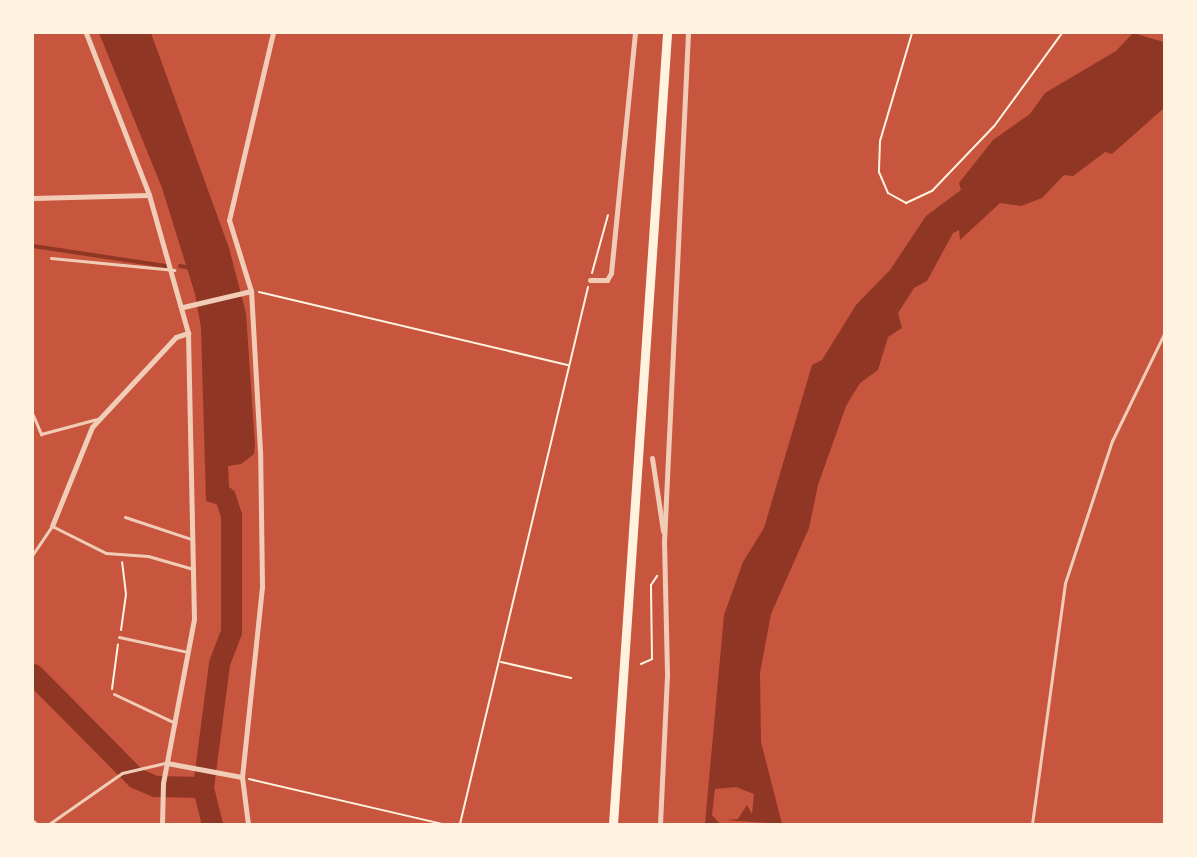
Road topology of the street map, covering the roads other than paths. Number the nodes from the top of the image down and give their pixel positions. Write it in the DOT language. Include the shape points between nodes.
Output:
graph roads {
  1 [pos="86,33"];
  2 [pos="273,33"];
  3 [pos="635,33"];
  4 [pos="667,33"];
  5 [pos="688,33"];
  6 [pos="149,195"];
  7 [pos="33,198"];
  8 [pos="51,258"];
  9 [pos="174,270"];
  10 [pos="590,280"];
  11 [pos="248,291"];
  12 [pos="185,306"];
  13 [pos="188,333"];
  14 [pos="1164,334"];
  15 [pos="33,415"];
  16 [pos="98,419"];
  17 [pos="652,458"];
  18 [pos="125,517"];
  19 [pos="52,526"];
  20 [pos="195,539"];
  21 [pos="664,542"];
  22 [pos="33,554"];
  23 [pos="195,569"];
  24 [pos="119,637"];
  25 [pos="189,652"];
  26 [pos="114,694"];
  27 [pos="175,723"];
  28 [pos="170,762"];
  29 [pos="240,777"];
  30 [pos="50,824"];
  31 [pos="162,824"];
  32 [pos="248,824"];
  33 [pos="613,824"];
  34 [pos="660,824"];
  35 [pos="1032,824"];
  1 -- 6 [label="street"];
  2 -- 11 [label="street" via="229,220"];
  3 -- 10 [label="street" via="611,273 607,280"];
  4 -- 33 [label="highway"];
  5 -- 21 [label="street"];
  6 -- 7 [label="street"];
  6 -- 9 [label="street"];
  8 -- 9 [label="lane"];
  9 -- 12 [label="street"];
  11 -- 12 [label="street"];
  11 -- 29 [label="street" via="262,586"];
  12 -- 13 [label="street"];
  13 -- 16 [label="street" via="176,337"];
  13 -- 20 [label="street"];
  14 -- 35 [label="lane" via="1112,441 1065,583"];
  15 -- 16 [label="lane" via="41,434"];
  16 -- 19 [label="street"];
  17 -- 21 [label="street"];
  18 -- 20 [label="lane"];
  19 -- 22 [label="lane"];
  19 -- 23 [label="lane" via="106,553 148,556"];
  20 -- 23 [label="street"];
  21 -- 34 [label="street" via="667,673"];
  23 -- 25 [label="street"];
  24 -- 25 [label="lane"];
  25 -- 27 [label="street"];
  26 -- 27 [label="lane"];
  27 -- 28 [label="street"];
  28 -- 29 [label="street"];
  28 -- 30 [label="lane" via="122,773"];
  28 -- 31 [label="street" via="163,783"];
  29 -- 32 [label="street"];
}
